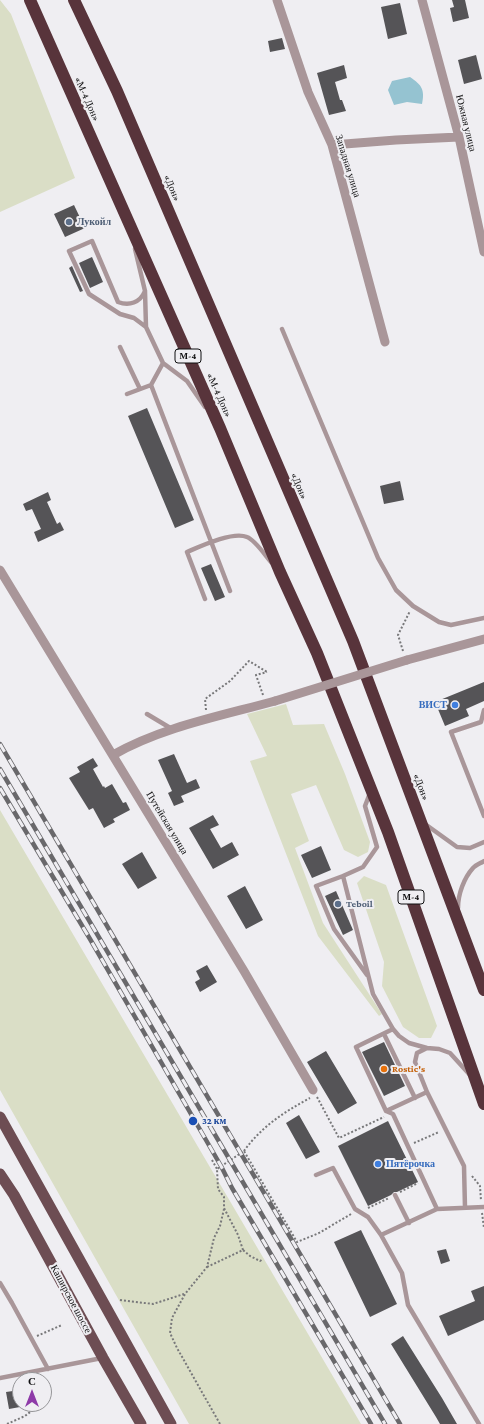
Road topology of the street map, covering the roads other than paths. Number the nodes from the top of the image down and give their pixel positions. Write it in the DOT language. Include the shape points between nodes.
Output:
graph roads {
  1 [pos="23,0"];
  2 [pos="30,0"];
  3 [pos="74,0"];
  4 [pos="277,0"];
  5 [pos="422,0"];
  6 [pos="40,22"];
  7 [pos="459,137"];
  8 [pos="332,145"];
  9 [pos="131,227"];
  10 [pos="484,252"];
  11 [pos="145,291"];
  12 [pos="146,326"];
  13 [pos="282,329"];
  14 [pos="386,342"];
  15 [pos="120,346"];
  16 [pos="163,363"];
  17 [pos="150,385"];
  18 [pos="140,389"];
  19 [pos="127,394"];
  20 [pos="220,428"];
  21 [pos="211,542"];
  22 [pos="0,570"];
  23 [pos="280,572"];
  24 [pos="230,592"];
  25 [pos="206,599"];
  26 [pos="484,618"];
  27 [pos="484,639"];
  28 [pos="484,710"];
  29 [pos="147,714"];
  30 [pos="172,729"];
  31 [pos="112,756"];
  32 [pos="371,790"];
  33 [pos="484,816"];
  34 [pos="420,820"];
  35 [pos="484,842"];
  36 [pos="484,861"];
  37 [pos="343,876"];
  38 [pos="457,918"];
  39 [pos="369,978"];
  40 [pos="484,990"];
  41 [pos="393,1029"];
  42 [pos="384,1034"];
  43 [pos="427,1048"];
  44 [pos="476,1081"];
  45 [pos="313,1090"];
  46 [pos="427,1092"];
  47 [pos="415,1098"];
  48 [pos="484,1104"];
  49 [pos="386,1111"];
  50 [pos="0,1117"];
  51 [pos="0,1123"];
  52 [pos="13,1141"];
  53 [pos="0,1174"];
  54 [pos="316,1175"];
  55 [pos="395,1195"];
  56 [pos="483,1207"];
  57 [pos="465,1208"];
  58 [pos="437,1209"];
  59 [pos="409,1223"];
  60 [pos="381,1236"];
  61 [pos="0,1283"];
  62 [pos="103,1358"];
  63 [pos="48,1369"];
  64 [pos="0,1378"];
  65 [pos="141,1424"];
  66 [pos="171,1424"];
  67 [pos="479,1424"];
  1 -- 6 [label="main road"];
  2 -- 6 [label="highway, М-4"];
  3 -- 34 [label="highway, «Дон»" via="118,91 350,634"];
  4 -- 8 [label="street, Западная улица" via="308,92"];
  5 -- 7 [label="street, Южная улица"];
  6 -- 9 [label="highway, «М-4 Дон» / М-4"];
  7 -- 8 [label="street"];
  7 -- 10 [label="street, Южная улица"];
  8 -- 14 [label="street, Западная улица"];
  9 -- 11 [label="lane"];
  9 -- 20 [label="highway, «М-4 Дон» / М-4"];
  11 -- 12 [label="lane"];
  11 -- 12 [label="lane" via="142,297 131,304 118,302 92,241 69,251 89,294 120,314 134,318"];
  12 -- 16 [label="lane"];
  13 -- 26 [label="lane" via="378,558 396,590 413,606 439,622 451,625"];
  15 -- 18 [label="lane"];
  16 -- 17 [label="lane"];
  16 -- 20 [label="lane" via="187,381"];
  17 -- 18 [label="lane"];
  17 -- 21 [label="lane"];
  18 -- 19 [label="lane"];
  20 -- 23 [label="highway, «М-4 Дон» / М-4"];
  21 -- 23 [label="lane" via="241,535 248,537"];
  21 -- 24 [label="lane"];
  21 -- 25 [label="lane" via="187,552"];
  22 -- 31 [label="street, Путейская улица"];
  23 -- 32 [label="highway, «М-4 Дон» / М-4" via="317,653"];
  27 -- 30 [label="street, bridge" via="405,656 275,701"];
  28 -- 33 [label="lane" via="481,722 452,732"];
  29 -- 30 [label="lane"];
  30 -- 31 [label="street" via="127,747"];
  31 -- 45 [label="street, Путейская улица" via="244,971"];
  32 -- 37 [label="lane" via="365,806 378,847 363,867"];
  32 -- 44 [label="highway, М-4"];
  34 -- 35 [label="lane" via="457,847 470,848"];
  34 -- 38 [label="highway, «Дон»"];
  36 -- 38 [label="lane" via="474,867 458,897"];
  37 -- 39 [label="lane"];
  37 -- 39 [label="lane" via="316,886 334,929"];
  38 -- 40 [label="highway, «Дон»"];
  39 -- 41 [label="lane" via="373,994"];
  41 -- 42 [label="lane"];
  41 -- 43 [label="lane" via="409,1043"];
  42 -- 47 [label="lane"];
  42 -- 49 [label="lane" via="356,1047"];
  43 -- 44 [label="lane" via="450,1053"];
  43 -- 46 [label="lane" via="417,1053 415,1062"];
  44 -- 48 [label="highway, М-4"];
  46 -- 47 [label="lane"];
  46 -- 57 [label="lane" via="464,1166"];
  47 -- 49 [label="lane"];
  49 -- 58 [label="lane" via="393,1114"];
  50 -- 52 [label="main road"];
  51 -- 52 [label="main road"];
  52 -- 66 [label="main road"];
  53 -- 62 [label="main road, Каширское шоссе"];
  54 -- 60 [label="lane" via="333,1168 355,1209 368,1217"];
  55 -- 59 [label="lane"];
  56 -- 57 [label="lane"];
  57 -- 58 [label="lane"];
  58 -- 59 [label="lane"];
  59 -- 60 [label="lane"];
  60 -- 67 [label="lane" via="402,1273 408,1305"];
  61 -- 63 [label="lane"];
  62 -- 63 [label="lane"];
  62 -- 65 [label="main road, Каширское шоссе"];
  63 -- 64 [label="lane"];
}
